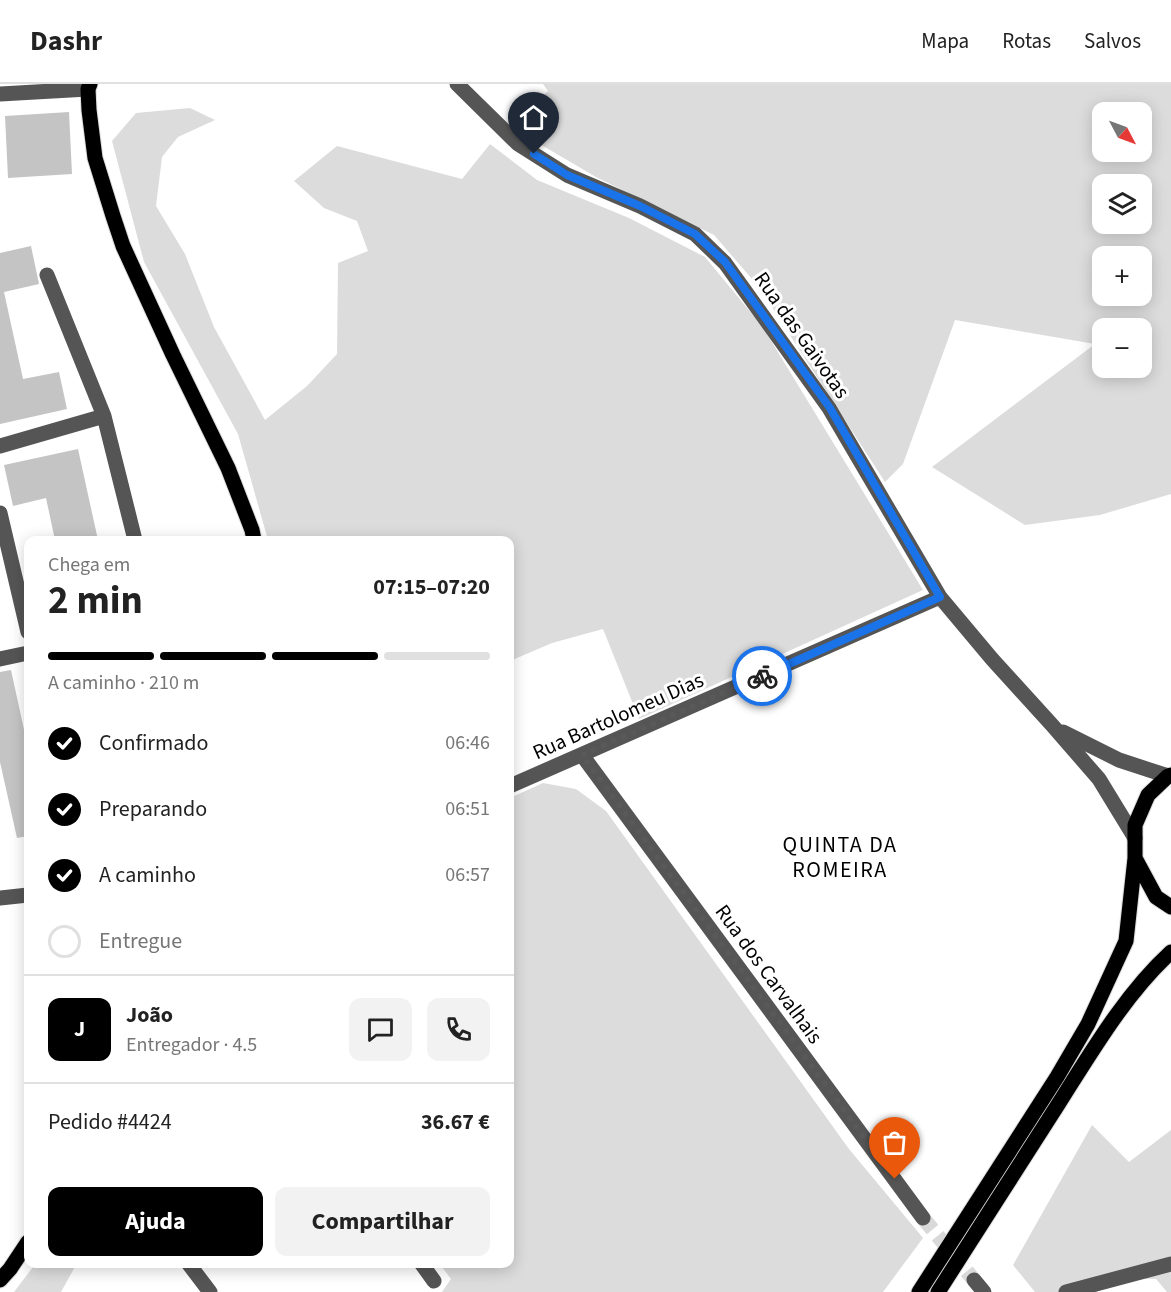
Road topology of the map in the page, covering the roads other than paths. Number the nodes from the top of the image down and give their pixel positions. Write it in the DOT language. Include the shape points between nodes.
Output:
graph roads {
  1 [pos="457,84"];
  2 [pos="89,87"];
  3 [pos="0,94"];
  4 [pos="47,275"];
  5 [pos="104,416"];
  6 [pos="0,446"];
  7 [pos="0,513"];
  8 [pos="134,536"];
  9 [pos="253,536"];
  10 [pos="940,597"];
  11 [pos="24,615"];
  12 [pos="24,654"];
  13 [pos="0,659"];
  14 [pos="1053,725"];
  15 [pos="582,755"];
  16 [pos="1169,776"];
  17 [pos="514,784"];
  18 [pos="1135,838"];
  19 [pos="1135,858"];
  20 [pos="24,895"];
  21 [pos="0,898"];
  22 [pos="1171,907"];
  23 [pos="1171,952"];
  24 [pos="923,1218"];
  25 [pos="24,1248"];
  26 [pos="1171,1264"];
  27 [pos="192,1268"];
  28 [pos="425,1268"];
  29 [pos="0,1280"];
  30 [pos="974,1280"];
  31 [pos="434,1281"];
  32 [pos="210,1292"];
  33 [pos="919,1292"];
  34 [pos="938,1292"];
  35 [pos="984,1292"];
  36 [pos="1066,1292"];
  1 -- 10 [label="street, Rua das Gaivotas" via="518,144 567,175 695,234 725,262 830,408"];
  2 -- 3 [label="street"];
  2 -- 9 [label="main road" via="95,158 123,246 228,468"];
  4 -- 5 [label="street"];
  5 -- 6 [label="street"];
  5 -- 8 [label="street"];
  7 -- 11 [label="street"];
  10 -- 14 [label="street, Rua das Gaivotas"];
  10 -- 15 [label="street, Rua Bartolomeu Dias"];
  12 -- 13 [label="street"];
  14 -- 16 [label="street" via="1119,760"];
  14 -- 18 [label="street" via="1099,779"];
  15 -- 17 [label="street, Rua Bartolomeu Dias"];
  15 -- 24 [label="street, Rua dos Carvalhais"];
  16 -- 18 [label="main road" via="1148,795 1135,825"];
  18 -- 19 [label="main road"];
  19 -- 22 [label="main road" via="1156,897"];
  19 -- 33 [label="main road" via="1126,941 1088,1024"];
  20 -- 21 [label="street"];
  23 -- 34 [label="main road" via="1122,1008"];
  25 -- 29 [label="main road"];
  26 -- 36 [label="street"];
  27 -- 32 [label="street"];
  28 -- 31 [label="street"];
  30 -- 35 [label="street"];
}
